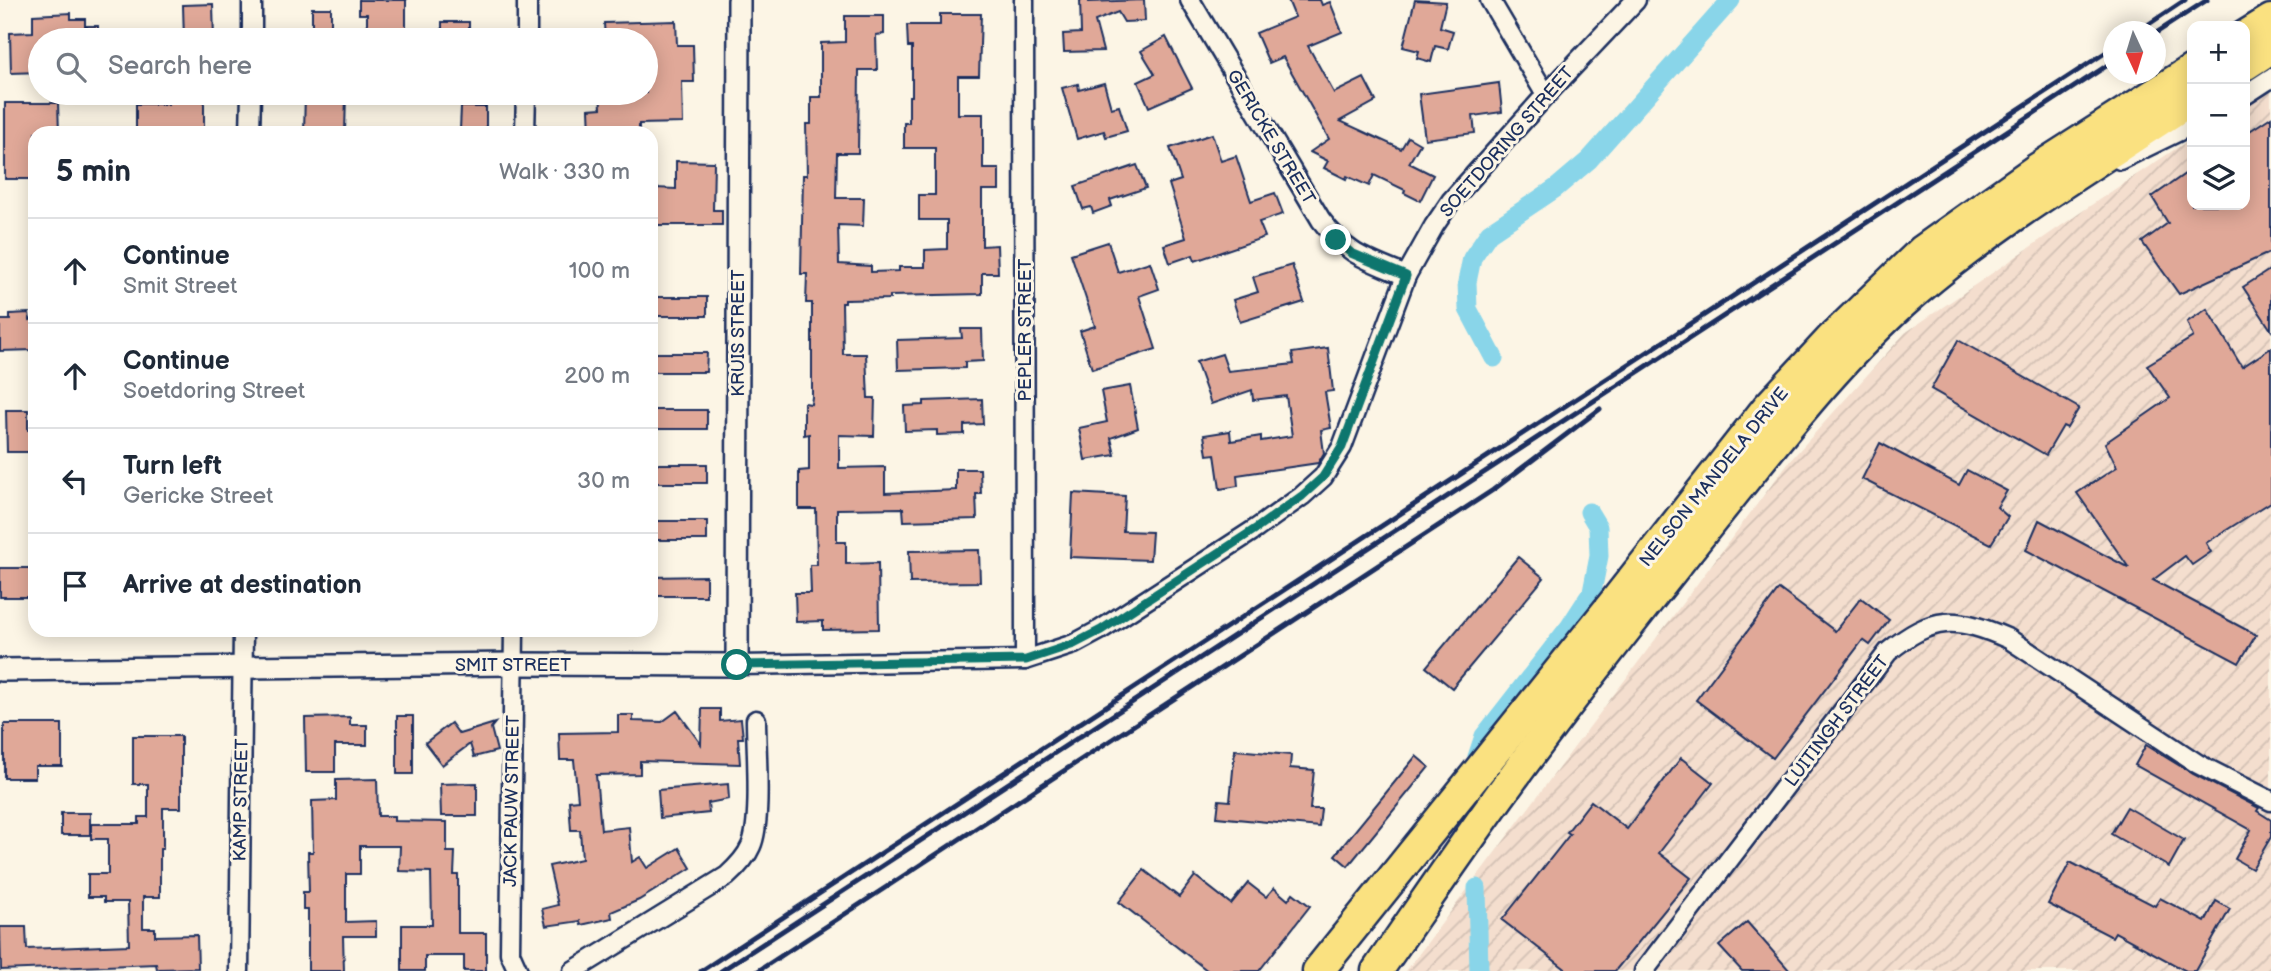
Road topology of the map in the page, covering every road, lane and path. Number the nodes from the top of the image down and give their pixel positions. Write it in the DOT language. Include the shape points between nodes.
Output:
graph roads {
  1 [pos="252,0"];
  2 [pos="527,0"];
  3 [pos="739,0"];
  4 [pos="1024,0"];
  5 [pos="1190,0"];
  6 [pos="1490,0"];
  7 [pos="1636,0"];
  8 [pos="2271,20"];
  9 [pos="251,28"];
  10 [pos="527,28"];
  11 [pos="2250,33"];
  12 [pos="2271,48"];
  13 [pos="2250,62"];
  14 [pos="2187,73"];
  15 [pos="2271,78"];
  16 [pos="2250,92"];
  17 [pos="1546,94"];
  18 [pos="2187,102"];
  19 [pos="251,105"];
  20 [pos="526,105"];
  21 [pos="250,126"];
  22 [pos="525,126"];
  23 [pos="2187,127"];
  24 [pos="2053,190"];
  25 [pos="1406,276"];
  26 [pos="243,637"];
  27 [pos="514,637"];
  28 [pos="1026,660"];
  29 [pos="513,664"];
  30 [pos="737,665"];
  31 [pos="242,668"];
  32 [pos="0,670"];
  33 [pos="755,720"];
  34 [pos="2271,801"];
  35 [pos="239,971"];
  36 [pos="518,971"];
  37 [pos="573,971"];
  38 [pos="1318,971"];
  39 [pos="1377,971"];
  40 [pos="1644,971"];
  1 -- 9 [label="street"];
  2 -- 10 [label="street"];
  3 -- 30 [label="street, KRUIS STREET"];
  4 -- 28 [label="street, PEPLER STREET"];
  5 -- 25 [label="street, GERICKE STREET" via="1336,240 1351,253"];
  6 -- 17 [label="street"];
  7 -- 17 [label="street, SOETDORING STREET"];
  8 -- 11 [label="highway"];
  12 -- 13 [label="highway"];
  14 -- 38 [label="highway, NELSON MANDELA DRIVE" via="2037,169 1922,251 1832,338 1767,408"];
  15 -- 16 [label="street"];
  17 -- 25 [label="street, SOETDORING STREET" via="1451,201"];
  18 -- 24 [label="highway, NELSON MANDELA DRIVE"];
  19 -- 21 [label="street"];
  20 -- 22 [label="street"];
  23 -- 24 [label="street"];
  24 -- 39 [label="highway, NELSON MANDELA DRIVE" via="1913,294 1779,437 1629,624"];
  25 -- 28 [label="street, SOETDORING STREET" via="1342,447 1323,477 1257,528 1101,630"];
  26 -- 31 [label="street, KAMP STREET"];
  27 -- 29 [label="street, JACK PAUW STREET"];
  28 -- 30 [label="street, SMIT STREET"];
  29 -- 30 [label="street, SMIT STREET"];
  29 -- 31 [label="street, SMIT STREET"];
  29 -- 36 [label="street, JACK PAUW STREET" via="510,953"];
  31 -- 32 [label="street, SMIT STREET"];
  31 -- 35 [label="street, KAMP STREET"];
  33 -- 37 [label="street" via="756,825 743,860 727,876"];
  34 -- 40 [label="street, LUITINGH STREET" via="2198,764 2009,639 1959,622 1935,624 1912,633 1888,652"];
}
